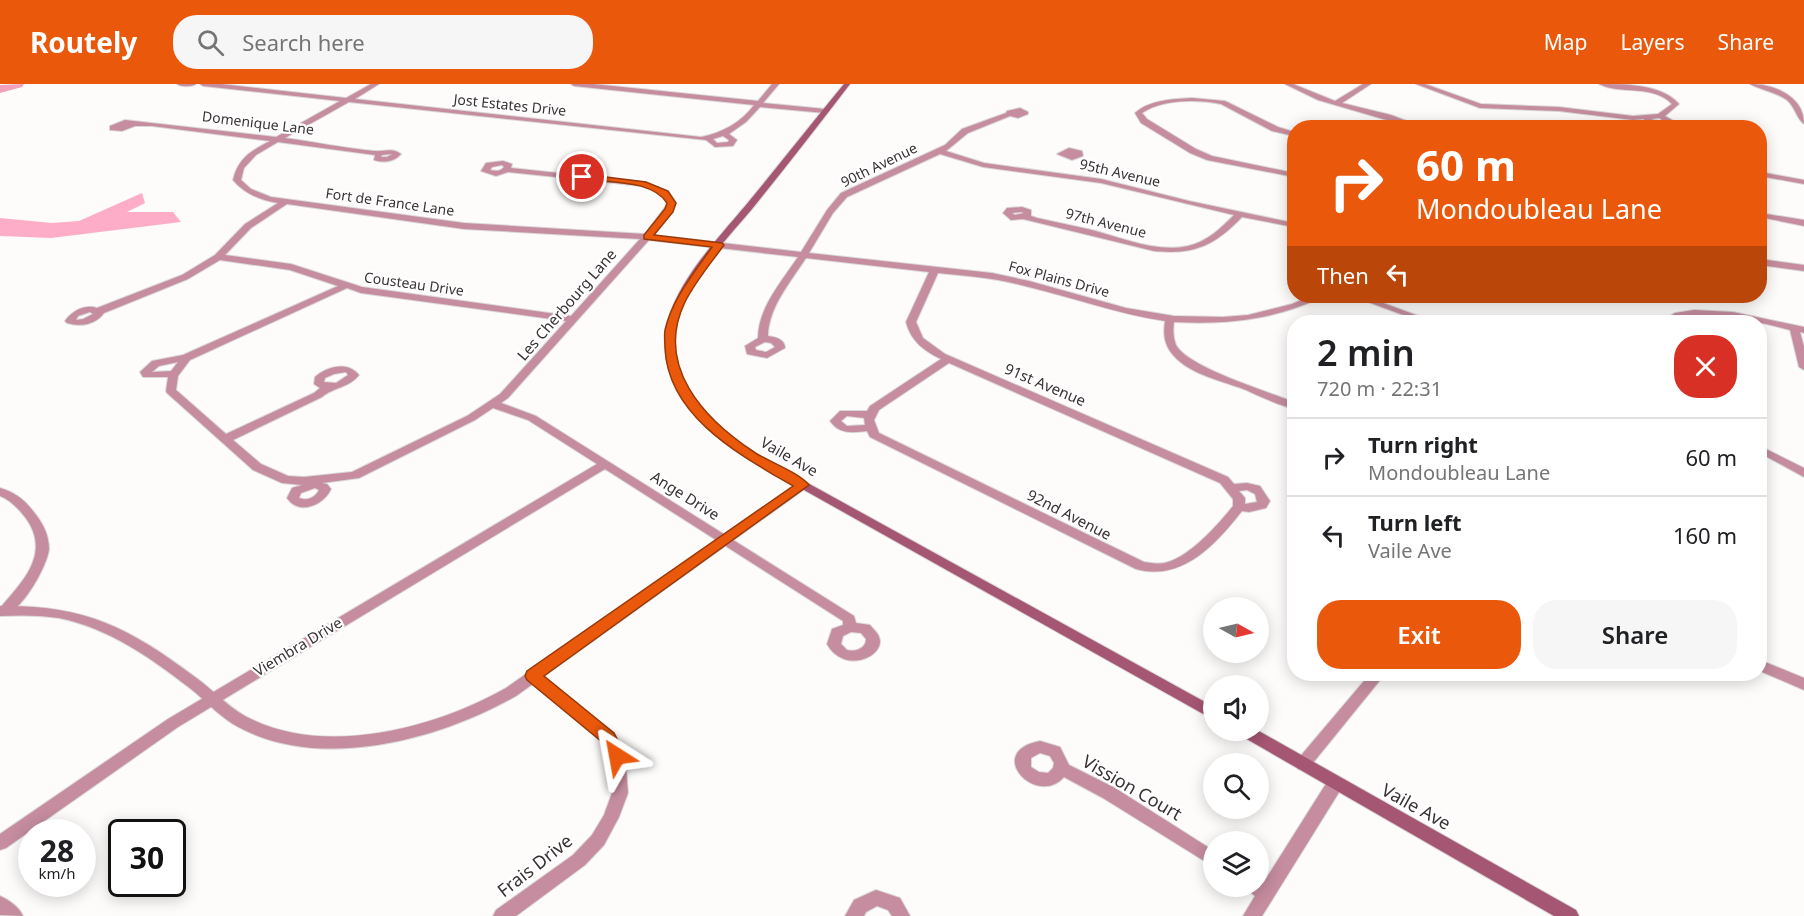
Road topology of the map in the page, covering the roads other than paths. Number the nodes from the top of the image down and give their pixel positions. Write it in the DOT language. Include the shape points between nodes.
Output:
graph roads {
  1 [pos="180,84"];
  2 [pos="193,84"];
  3 [pos="202,84"];
  4 [pos="376,84"];
  5 [pos="574,84"];
  6 [pos="776,84"];
  7 [pos="847,84"];
  8 [pos="1288,84"];
  9 [pos="1368,84"];
  10 [pos="1419,84"];
  11 [pos="1602,84"];
  12 [pos="1753,84"];
  13 [pos="346,100"];
  14 [pos="759,103"];
  15 [pos="1336,103"];
  16 [pos="827,109"];
  17 [pos="1010,114"];
  18 [pos="1660,116"];
  19 [pos="1644,119"];
  20 [pos="1401,120"];
  21 [pos="1647,120"];
  22 [pos="1668,120"];
  23 [pos="1804,122"];
  24 [pos="134,124"];
  25 [pos="1287,132"];
  26 [pos="277,139"];
  27 [pos="939,151"];
  28 [pos="379,154"];
  29 [pos="1072,158"];
  30 [pos="508,170"];
  31 [pos="1287,174"];
  32 [pos="1067,175"];
  33 [pos="1767,175"];
  34 [pos="1804,182"];
  35 [pos="286,201"];
  36 [pos="1240,214"];
  37 [pos="1767,216"];
  38 [pos="1026,217"];
  39 [pos="1804,223"];
  40 [pos="1287,224"];
  41 [pos="647,237"];
  42 [pos="719,245"];
  43 [pos="803,255"];
  44 [pos="218,256"];
  45 [pos="1767,263"];
  46 [pos="1804,268"];
  47 [pos="935,269"];
  48 [pos="345,286"];
  49 [pos="1301,303"];
  50 [pos="1377,303"];
  51 [pos="99,311"];
  52 [pos="1410,315"];
  53 [pos="1684,315"];
  54 [pos="1726,315"];
  55 [pos="1170,318"];
  56 [pos="575,319"];
  57 [pos="1767,323"];
  58 [pos="1799,329"];
  59 [pos="763,339"];
  60 [pos="186,358"];
  61 [pos="948,359"];
  62 [pos="1804,367"];
  63 [pos="175,374"];
  64 [pos="328,387"];
  65 [pos="1287,403"];
  66 [pos="493,404"];
  67 [pos="225,439"];
  68 [pos="1767,453"];
  69 [pos="604,465"];
  70 [pos="1804,472"];
  71 [pos="802,485"];
  72 [pos="0,492"];
  73 [pos="1237,498"];
  74 [pos="725,541"];
  75 [pos="2,611"];
  76 [pos="850,627"];
  77 [pos="1767,668"];
  78 [pos="533,676"];
  79 [pos="1372,681"];
  80 [pos="1804,684"];
  81 [pos="213,698"];
  82 [pos="1203,708"];
  83 [pos="1262,741"];
  84 [pos="1303,764"];
  85 [pos="1062,770"];
  86 [pos="1335,784"];
  87 [pos="0,843"];
  88 [pos="1203,853"];
  89 [pos="1269,877"];
  90 [pos="1258,897"];
  91 [pos="0,904"];
  92 [pos="14,916"];
  93 [pos="502,916"];
  94 [pos="854,916"];
  95 [pos="901,916"];
  96 [pos="1252,916"];
  97 [pos="1570,916"];
  1 -- 2 [label="street"];
  3 -- 13 [label="street, Jost Estates Drive"];
  4 -- 13 [label="street, Fort de France Lane"];
  5 -- 14 [label="street"];
  6 -- 14 [label="street, Jost Estates Drive"];
  7 -- 16 [label="main road, Vaile Ave"];
  8 -- 15 [label="street"];
  9 -- 15 [label="street"];
  10 -- 19 [label="street" via="1480,106 1558,109"];
  11 -- 18 [label="street" via="1673,99 1676,104"];
  12 -- 23 [label="street" via="1786,95 1801,110"];
  13 -- 14 [label="street, Jost Estates Drive" via="708,138 715,145 730,144 733,140 725,134"];
  13 -- 26 [label="street, Fort de France Lane"];
  14 -- 16 [label="street"];
  15 -- 20 [label="street"];
  16 -- 42 [label="main road, Vaile Ave"];
  17 -- 27 [label="street, 90th Avenue" via="966,131"];
  18 -- 19 [label="street"];
  18 -- 22 [label="street"];
  19 -- 21 [label="street"];
  24 -- 26 [label="street, Domenique Lane"];
  25 -- 31 [label="street" via="1223,102 1207,99 1154,106 1139,111 1138,116 1202,156"];
  26 -- 28 [label="street, Domenique Lane"];
  26 -- 35 [label="street, Fort de France Lane" via="246,159 237,180 248,191"];
  27 -- 32 [label="street, 95th Avenue" via="998,168"];
  27 -- 43 [label="street, 90th Avenue" via="844,195"];
  29 -- 32 [label="street"];
  30 -- 41 [label="street, Les Cherbourg Lane" via="657,188 672,203"];
  32 -- 36 [label="street, 95th Avenue"];
  33 -- 34 [label="street"];
  35 -- 41 [label="street, Fort de France Lane" via="464,226"];
  35 -- 44 [label="street" via="248,226"];
  36 -- 38 [label="street, 97th Avenue" via="1211,242 1171,250 1142,247"];
  36 -- 40 [label="street, 95th Avenue"];
  37 -- 39 [label="street"];
  41 -- 42 [label="street, Fort de France Lane"];
  41 -- 56 [label="street, Les Cherbourg Lane"];
  42 -- 43 [label="street, Fox Plains Drive"];
  42 -- 71 [label="main road, Vaile Ave" via="680,302 670,332 671,360 677,380 703,418 724,437"];
  43 -- 47 [label="street, Fox Plains Drive"];
  43 -- 59 [label="street, 90th Avenue" via="764,318"];
  44 -- 48 [label="street, Cousteau Drive" via="291,267"];
  44 -- 51 [label="street" via="170,285"];
  45 -- 46 [label="street"];
  47 -- 55 [label="street, Fox Plains Drive" via="1009,278 1126,311"];
  47 -- 61 [label="street, 91st Avenue" via="912,315 912,330 923,345"];
  48 -- 56 [label="street, Cousteau Drive"];
  48 -- 60 [label="street"];
  49 -- 55 [label="street, Fox Plains Drive" via="1256,316"];
  50 -- 52 [label="street"];
  53 -- 54 [label="street"];
  55 -- 65 [label="street" via="1168,338 1187,363"];
  56 -- 66 [label="street, Les Cherbourg Lane" via="513,389"];
  57 -- 58 [label="street"];
  58 -- 62 [label="street"];
  60 -- 63 [label="street"];
  60 -- 63 [label="street" via="156,363 145,372 153,376"];
  61 -- 73 [label="street, 91st Avenue" via="1224,480"];
  61 -- 73 [label="street, 92nd Avenue" via="874,408 870,421 874,435 1154,569 1181,562 1226,522"];
  63 -- 67 [label="street, Les Cherbourg Lane" via="171,392"];
  64 -- 67 [label="street"];
  66 -- 67 [label="street, Les Cherbourg Lane" via="356,475 315,483 286,480 257,467"];
  66 -- 69 [label="street, Ange Drive" via="532,418"];
  68 -- 70 [label="street"];
  69 -- 74 [label="street, Ange Drive"];
  69 -- 81 [label="street, Viembra Drive"];
  71 -- 74 [label="street"];
  71 -- 82 [label="main road, Vaile Ave"];
  72 -- 75 [label="street" via="19,501 34,517 43,536 40,563 33,578"];
  74 -- 76 [label="street, Ange Drive" via="849,619"];
  74 -- 78 [label="street"];
  75 -- 81 [label="street" via="41,611 105,625 154,654"];
  77 -- 80 [label="street"];
  78 -- 81 [label="street" via="484,706 438,724 354,742 266,734 237,719"];
  78 -- 93 [label="street, Frais Drive" via="608,737 617,756 620,793 598,840 579,860"];
  79 -- 84 [label="street"];
  81 -- 87 [label="street, Viembra Drive"];
  83 -- 84 [label="main road, Vaile Ave"];
  84 -- 86 [label="main road, Vaile Ave"];
  85 -- 88 [label="street, Vission Court" via="1110,793"];
  86 -- 89 [label="street"];
  86 -- 97 [label="main road, Vaile Ave"];
  90 -- 96 [label="street"];
  91 -- 92 [label="street"];
  94 -- 95 [label="street" via="860,906 876,898 894,904"];
}
